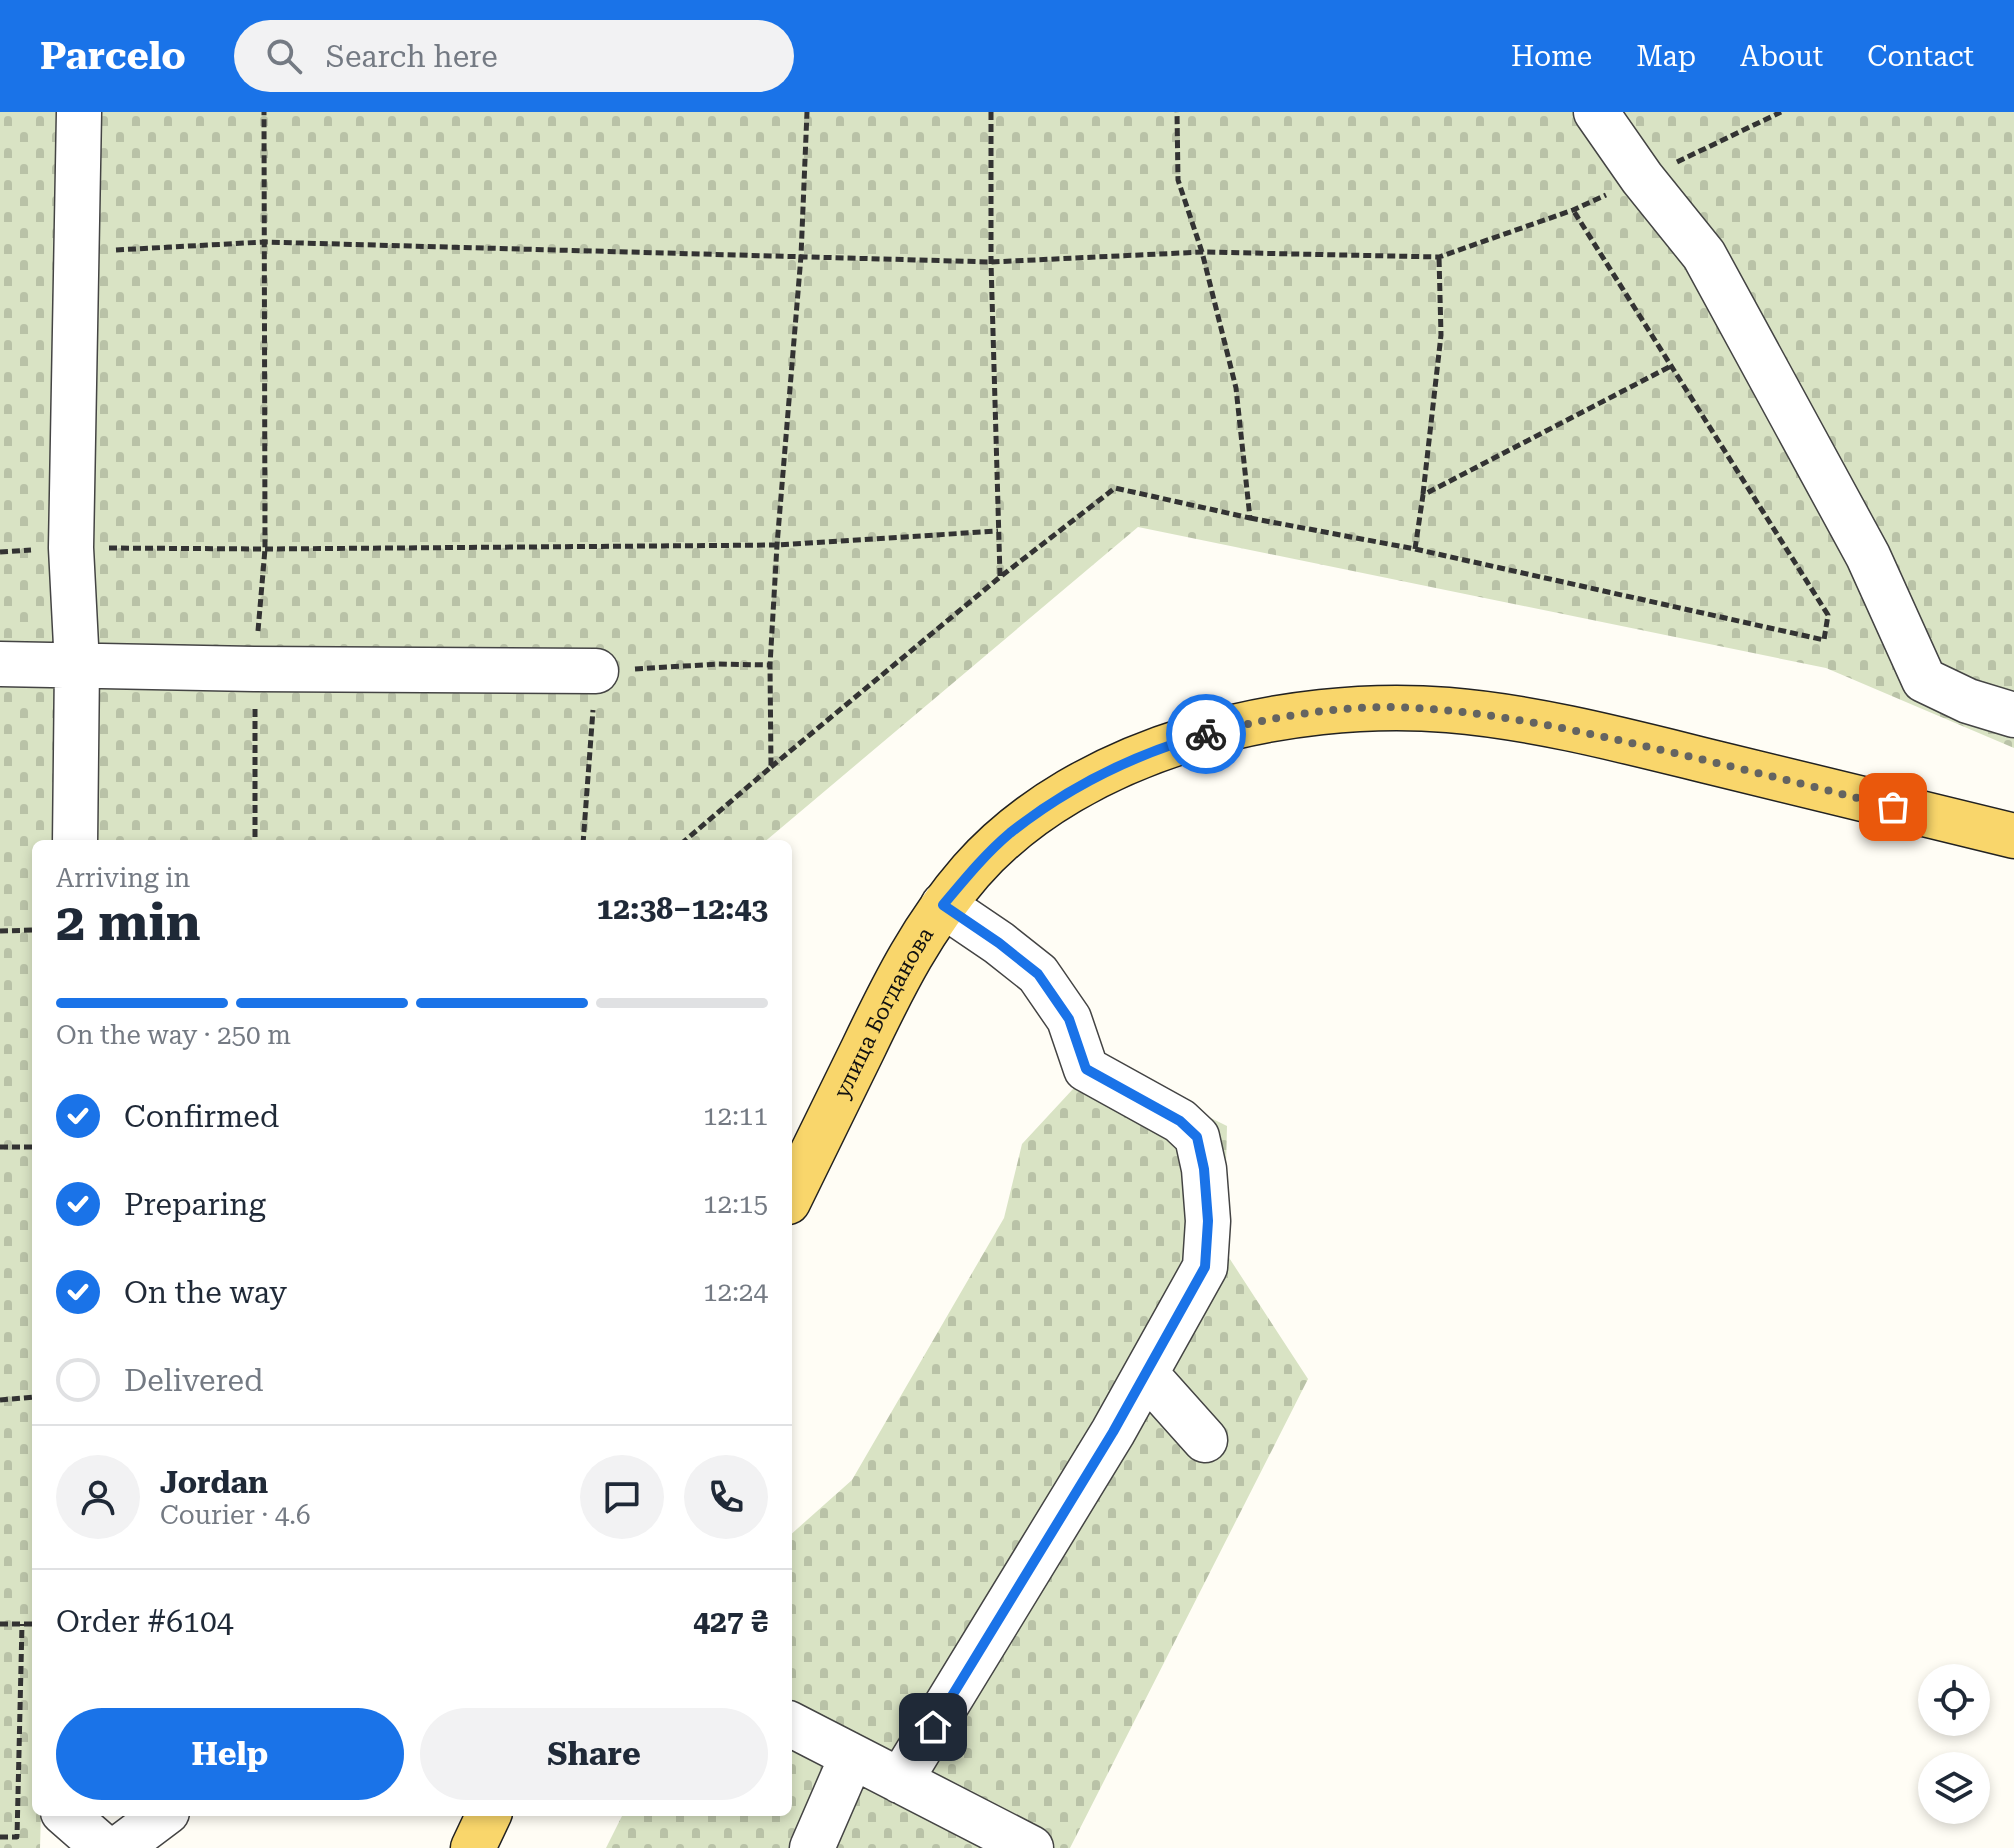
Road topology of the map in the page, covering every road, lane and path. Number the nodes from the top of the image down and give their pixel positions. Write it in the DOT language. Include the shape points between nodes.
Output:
graph roads {
  1 [pos="79,112"];
  2 [pos="264,112"];
  3 [pos="807,112"];
  4 [pos="991,112"];
  5 [pos="1177,112"];
  6 [pos="1596,112"];
  7 [pos="1781,112"];
  8 [pos="1642,178"];
  9 [pos="1573,210"];
  10 [pos="264,242"];
  11 [pos="77,252"];
  12 [pos="1202,252"];
  13 [pos="801,256"];
  14 [pos="1439,257"];
  15 [pos="991,262"];
  16 [pos="1671,366"];
  17 [pos="1423,495"];
  18 [pos="1250,518"];
  19 [pos="998,531"];
  20 [pos="777,545"];
  21 [pos="71,548"];
  22 [pos="265,549"];
  23 [pos="1415,549"];
  24 [pos="0,552"];
  25 [pos="1000,577"];
  26 [pos="0,664"];
  27 [pos="77,665"];
  28 [pos="770,665"];
  29 [pos="254,669"];
  30 [pos="596,671"];
  31 [pos="2014,715"];
  32 [pos="771,767"];
  33 [pos="2014,836"];
  34 [pos="75,840"];
  35 [pos="255,840"];
  36 [pos="583,840"];
  37 [pos="686,840"];
  38 [pos="943,905"];
  39 [pos="32,930"];
  40 [pos="0,931"];
  41 [pos="0,1147"];
  42 [pos="32,1147"];
  43 [pos="792,1194"];
  44 [pos="1146,1374"];
  45 [pos="32,1397"];
  46 [pos="0,1400"];
  47 [pos="1205,1440"];
  48 [pos="0,1624"];
  49 [pos="22,1624"];
  50 [pos="32,1624"];
  51 [pos="792,1725"];
  52 [pos="852,1756"];
  53 [pos="900,1781"];
  54 [pos="68,1816"];
  55 [pos="162,1816"];
  56 [pos="488,1816"];
  57 [pos="0,1837"];
  58 [pos="17,1837"];
  59 [pos="17,1848"];
  60 [pos="104,1848"];
  61 [pos="119,1848"];
  62 [pos="473,1848"];
  63 [pos="812,1848"];
  64 [pos="1031,1848"];
  1 -- 11 [label="lane"];
  2 -- 10 [label="path"];
  3 -- 13 [label="path"];
  4 -- 15 [label="path"];
  5 -- 12 [label="path" via="1178,180"];
  6 -- 8 [label="lane"];
  7 -- 8 [label="path"];
  8 -- 9 [label="path"];
  8 -- 31 [label="lane" via="1704,255 1868,556 1924,680"];
  9 -- 14 [label="path"];
  9 -- 16 [label="path"];
  10 -- 11 [label="path"];
  10 -- 13 [label="path"];
  10 -- 22 [label="path"];
  11 -- 21 [label="lane"];
  12 -- 14 [label="path"];
  12 -- 15 [label="path"];
  12 -- 18 [label="path" via="1236,388"];
  13 -- 15 [label="path"];
  13 -- 20 [label="path"];
  14 -- 17 [label="path" via="1441,335"];
  15 -- 19 [label="path"];
  16 -- 17 [label="path"];
  16 -- 23 [label="path" via="1828,615 1824,640"];
  17 -- 23 [label="path"];
  18 -- 23 [label="path"];
  18 -- 25 [label="path" via="1115,488"];
  19 -- 20 [label="path"];
  19 -- 25 [label="path"];
  20 -- 22 [label="path"];
  20 -- 28 [label="path"];
  21 -- 22 [label="path"];
  21 -- 24 [label="path"];
  21 -- 27 [label="lane"];
  22 -- 29 [label="path"];
  25 -- 32 [label="path"];
  26 -- 27 [label="lane"];
  27 -- 29 [label="lane"];
  27 -- 34 [label="lane"];
  28 -- 30 [label="path"];
  28 -- 32 [label="path"];
  29 -- 30 [label="lane"];
  29 -- 35 [label="path"];
  30 -- 36 [label="path"];
  32 -- 37 [label="path"];
  33 -- 38 [label="main road, улица Богданова" via="1533,722 1384,707 1233,727 1172,744 1101,774 1009,834"];
  38 -- 43 [label="main road, улица Богданова" via="891,991"];
  38 -- 44 [label="lane" via="1038,974 1069,1019 1086,1069 1180,1121 1197,1137 1208,1221 1205,1267"];
  39 -- 40 [label="path"];
  41 -- 42 [label="path"];
  44 -- 47 [label="lane"];
  44 -- 53 [label="lane"];
  45 -- 46 [label="path"];
  48 -- 49 [label="path"];
  49 -- 50 [label="path"];
  49 -- 58 [label="path"];
  51 -- 52 [label="lane"];
  52 -- 53 [label="lane"];
  52 -- 63 [label="lane"];
  53 -- 64 [label="lane"];
  54 -- 60 [label="lane"];
  55 -- 61 [label="lane"];
  56 -- 62 [label="main road"];
  57 -- 58 [label="path"];
  58 -- 59 [label="path"];
}
